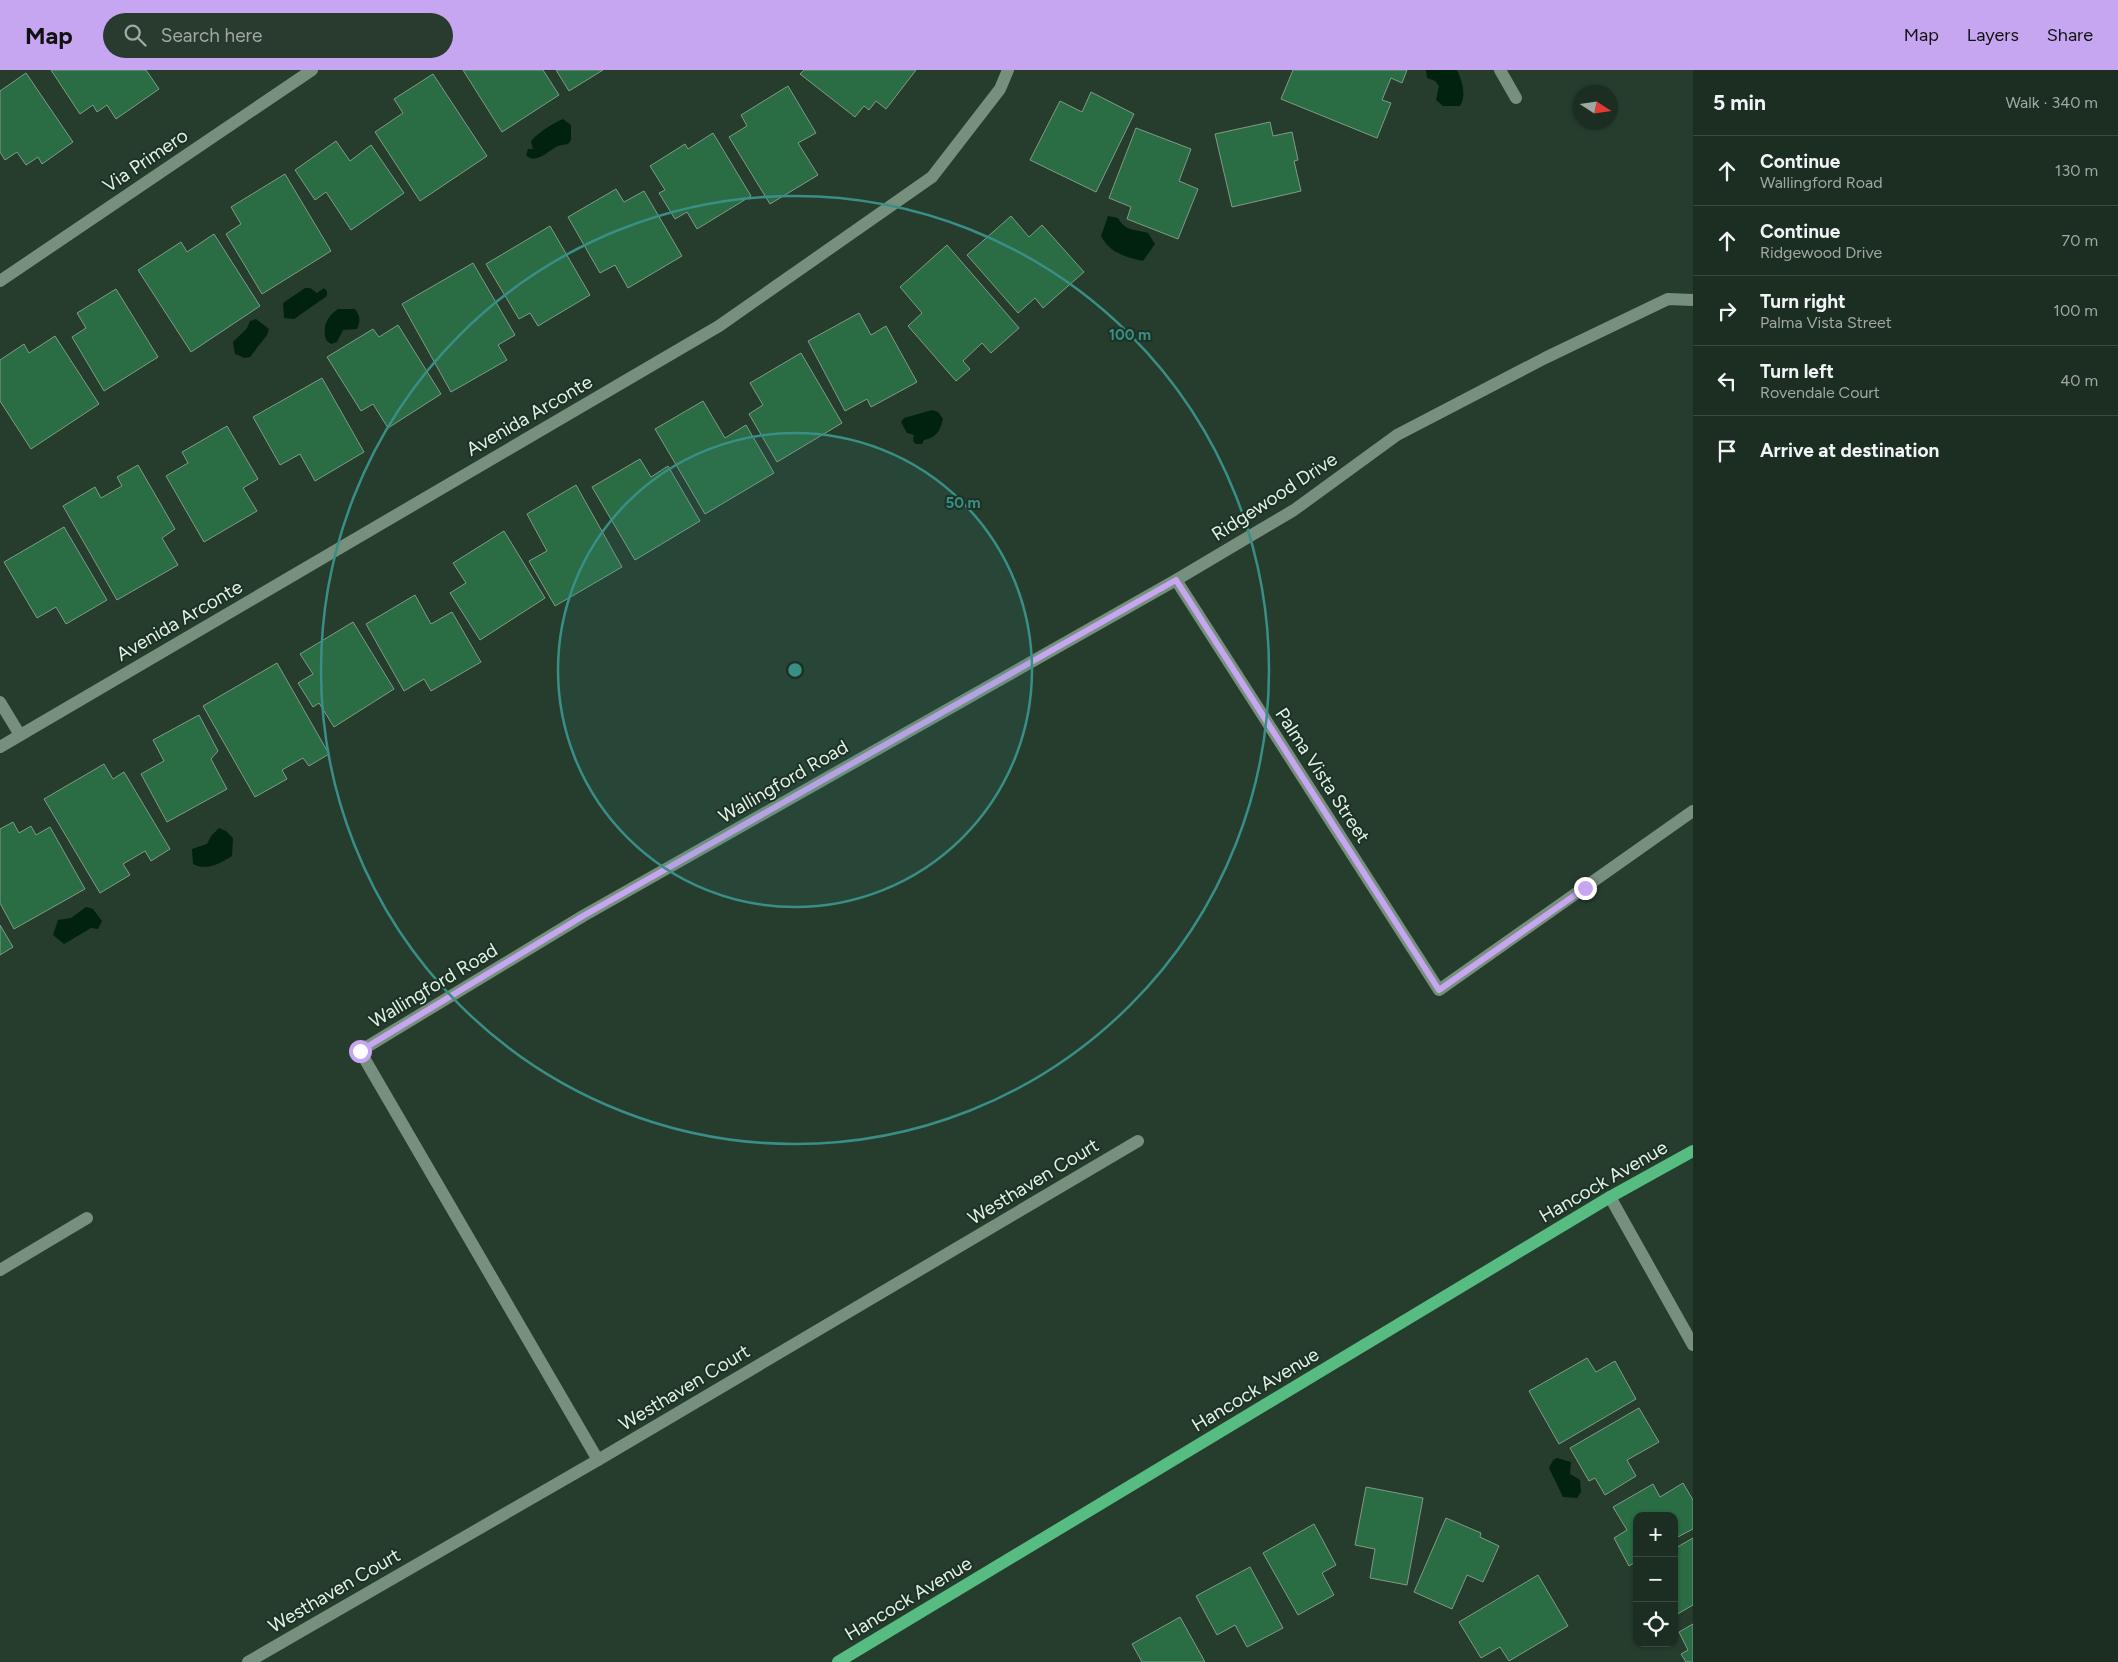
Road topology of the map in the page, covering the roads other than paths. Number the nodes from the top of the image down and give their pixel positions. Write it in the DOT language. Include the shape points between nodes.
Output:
graph roads {
  1 [pos="312,70"];
  2 [pos="1008,70"];
  3 [pos="1500,70"];
  4 [pos="1516,98"];
  5 [pos="0,280"];
  6 [pos="1693,300"];
  7 [pos="1176,580"];
  8 [pos="0,702"];
  9 [pos="20,735"];
  10 [pos="883,746"];
  11 [pos="0,747"];
  12 [pos="1693,810"];
  13 [pos="1138,1141"];
  14 [pos="1693,1151"];
  15 [pos="1610,1197"];
  16 [pos="87,1218"];
  17 [pos="0,1270"];
  18 [pos="1693,1346"];
  19 [pos="598,1460"];
  20 [pos="248,1662"];
  21 [pos="838,1662"];
  1 -- 5 [label="street, Via Primero"];
  2 -- 9 [label="street, Avenida Arconte" via="1000,89 932,177 719,326"];
  3 -- 4 [label="street"];
  6 -- 7 [label="street, Ridgewood Drive" via="1668,298 1397,435 1294,510"];
  7 -- 10 [label="street, Ridgewood Drive"];
  7 -- 12 [label="street, Palma Vista Street" via="1439,990"];
  8 -- 9 [label="street"];
  9 -- 11 [label="street, Avenida Arconte"];
  10 -- 19 [label="street, Wallingford Road" via="583,916 360,1051"];
  13 -- 19 [label="street, Westhaven Court"];
  14 -- 15 [label="main road, Hancock Avenue"];
  15 -- 18 [label="street"];
  15 -- 21 [label="main road, Hancock Avenue"];
  16 -- 17 [label="street"];
  19 -- 20 [label="street, Westhaven Court"];
}
